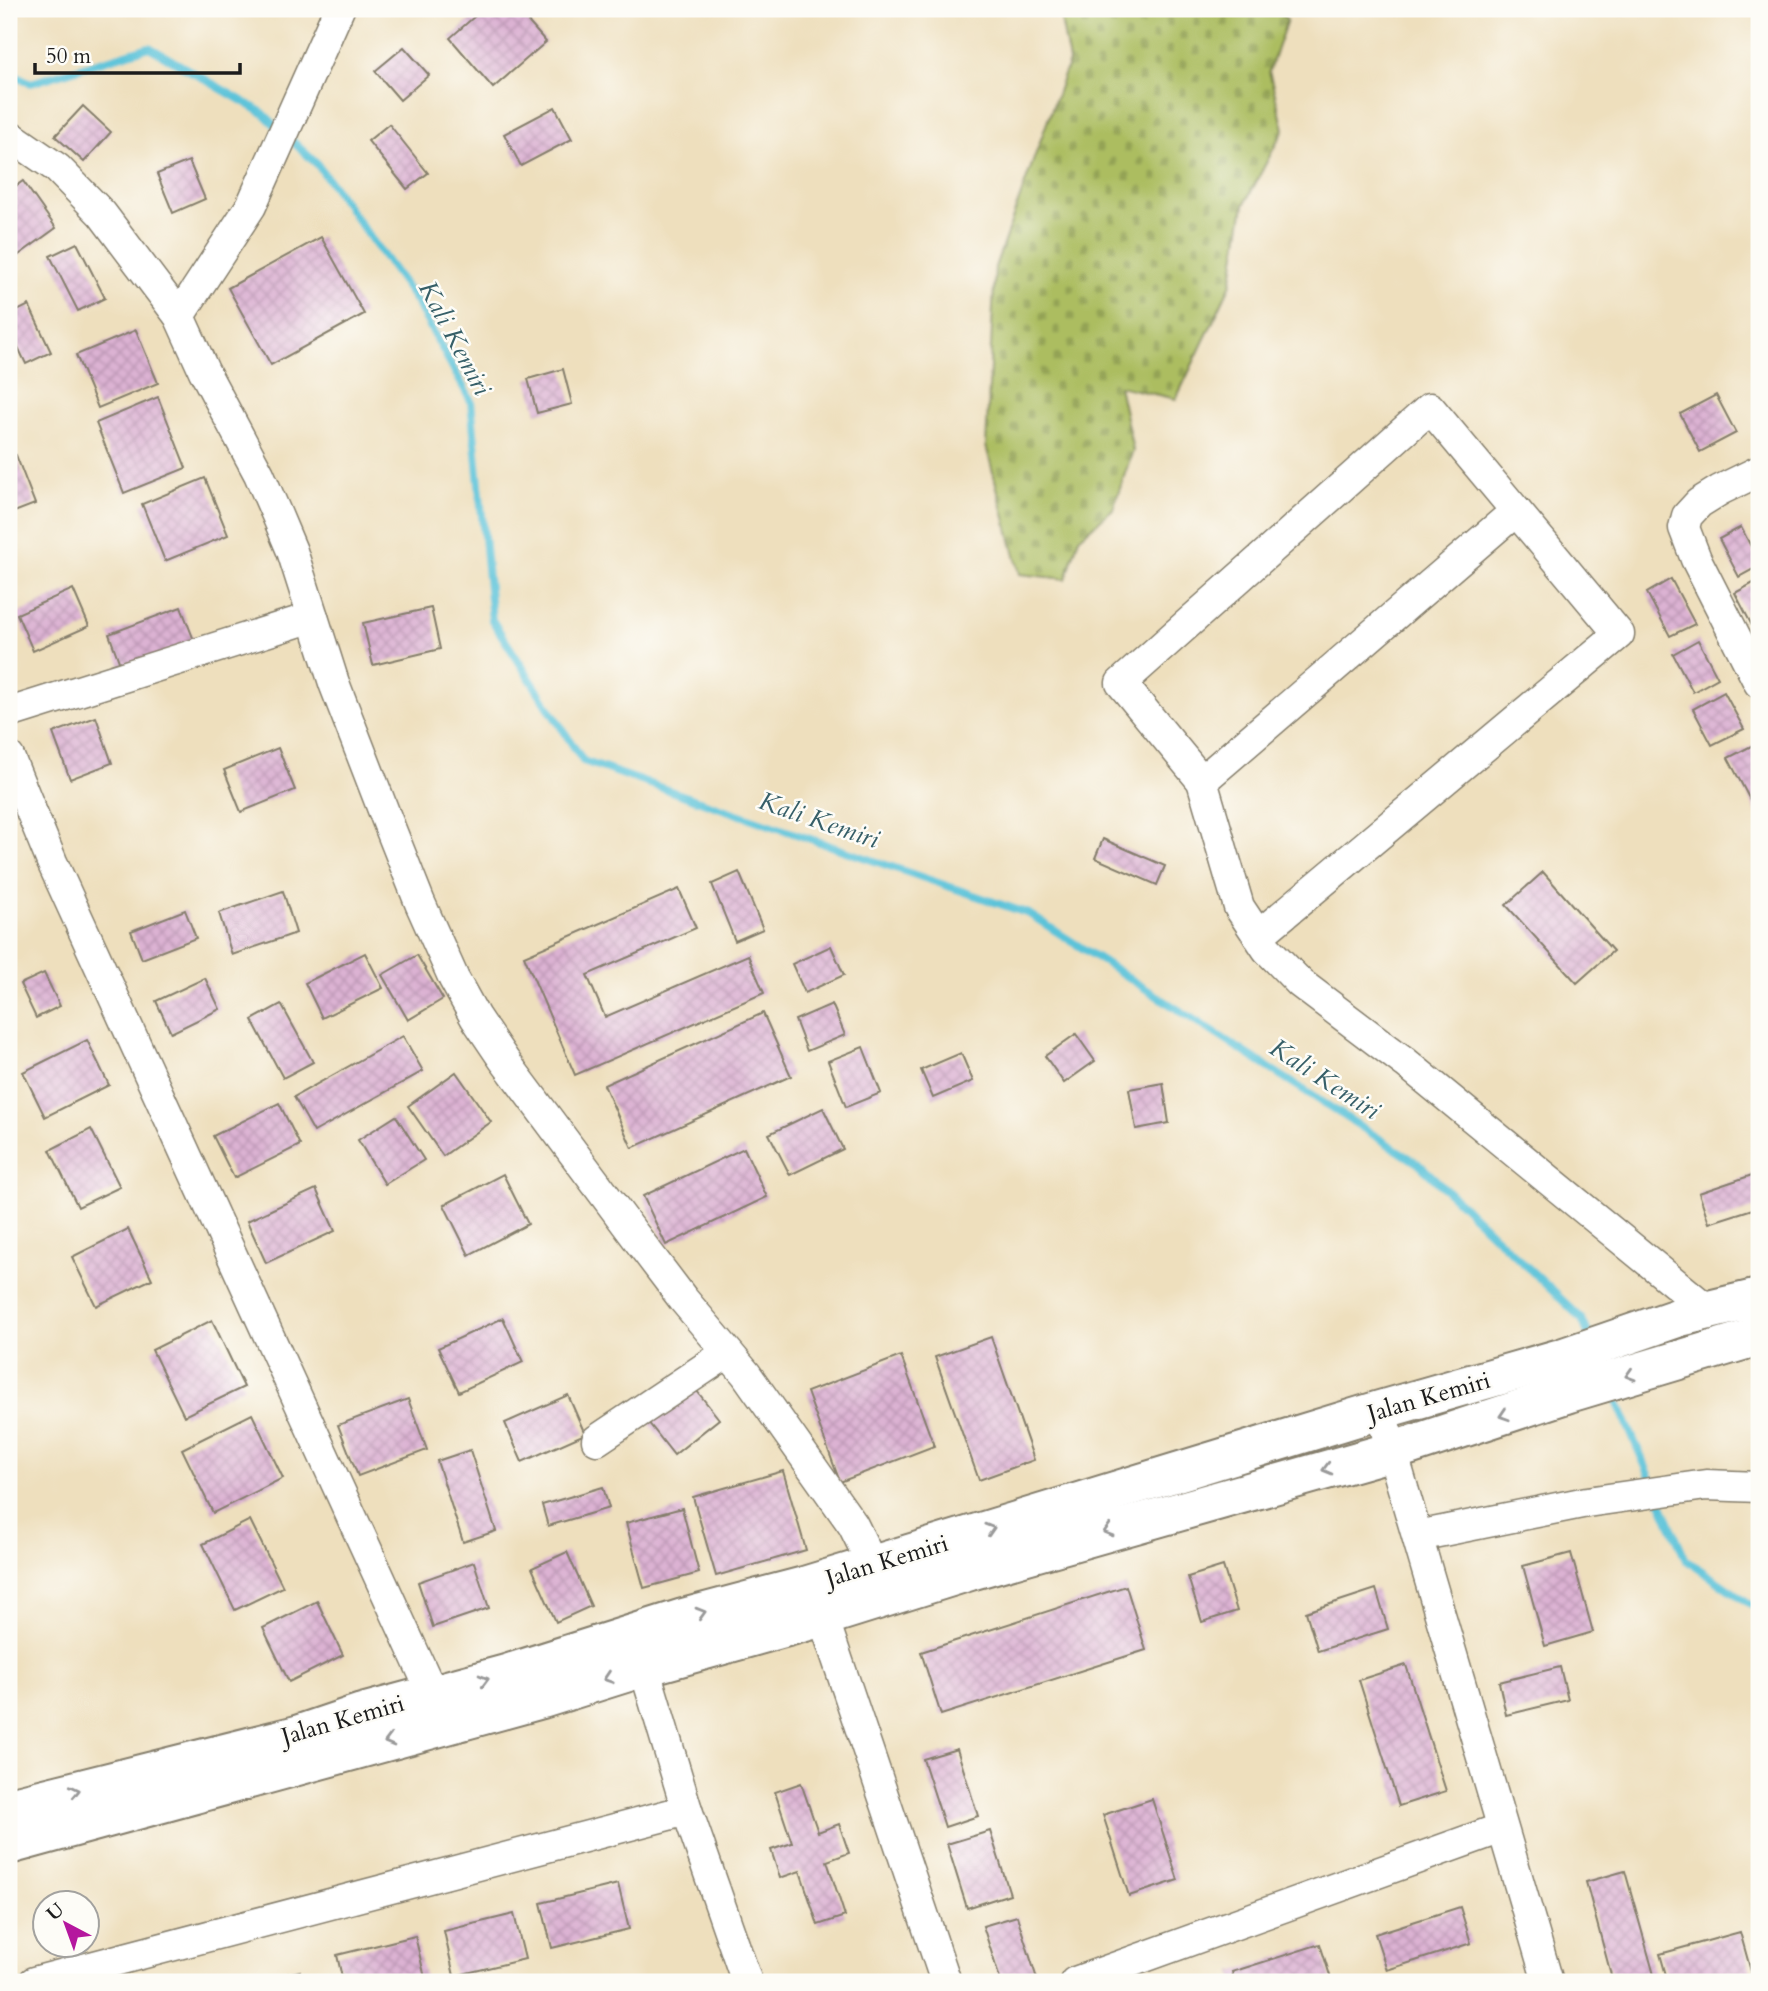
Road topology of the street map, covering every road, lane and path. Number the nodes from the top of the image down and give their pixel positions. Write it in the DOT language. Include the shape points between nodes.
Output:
graph roads {
  1 [pos="340,9"];
  2 [pos="9,135"];
  3 [pos="179,316"];
  4 [pos="1759,471"];
  5 [pos="1516,511"];
  6 [pos="313,617"];
  7 [pos="1759,683"];
  8 [pos="9,713"];
  9 [pos="9,757"];
  10 [pos="1202,781"];
  11 [pos="1258,936"];
  12 [pos="1759,1298"];
  13 [pos="1695,1314"];
  14 [pos="1759,1336"];
  15 [pos="727,1353"];
  16 [pos="1565,1376"];
  17 [pos="1380,1410"];
  18 [pos="597,1440"];
  19 [pos="1393,1451"];
  20 [pos="1759,1487"];
  21 [pos="1418,1536"];
  22 [pos="881,1581"];
  23 [pos="823,1617"];
  24 [pos="644,1667"];
  25 [pos="440,1710"];
  26 [pos="9,1807"];
  27 [pos="687,1810"];
  28 [pos="1502,1828"];
  29 [pos="9,1845"];
  30 [pos="34,1982"];
  31 [pos="747,1982"];
  32 [pos="946,1982"];
  33 [pos="1074,1982"];
  34 [pos="1548,1982"];
  1 -- 3 [label="street" via="251,206"];
  2 -- 3 [label="street" via="57,168 102,214"];
  3 -- 6 [label="street" via="259,474 292,551"];
  4 -- 7 [label="street" via="1699,503 1687,516 1684,528"];
  5 -- 10 [label="street"];
  5 -- 10 [label="street" via="1430,408 1121,683"];
  5 -- 11 [label="street" via="1619,634"];
  6 -- 8 [label="street"];
  6 -- 15 [label="street" via="420,903 475,1017 634,1235"];
  9 -- 25 [label="street" via="52,862"];
  10 -- 11 [label="street" via="1239,907"];
  11 -- 13 [label="street" via="1300,983 1406,1063"];
  12 -- 13 [label="highway, Jalan Kemiri"];
  13 -- 16 [label="highway, Jalan Kemiri"];
  14 -- 16 [label="highway, Jalan Kemiri, one-way" via="1690,1356"];
  15 -- 18 [label="street"];
  15 -- 22 [label="street" via="853,1525"];
  16 -- 17 [label="highway, Jalan Kemiri"];
  16 -- 19 [label="highway, Jalan Kemiri, one-way"];
  17 -- 19 [label="street"];
  22 -- 17 [label="highway, Jalan Kemiri, one-way"];
  19 -- 21 [label="street"];
  19 -- 22 [label="highway, Jalan Kemiri, one-way" via="1098,1533"];
  20 -- 21 [label="street" via="1706,1485 1535,1511"];
  21 -- 28 [label="street"];
  22 -- 23 [label="highway, Jalan Kemiri"];
  25 -- 22 [label="highway, Jalan Kemiri, one-way" via="695,1615 804,1587"];
  23 -- 24 [label="highway, Jalan Kemiri"];
  23 -- 32 [label="street"];
  24 -- 25 [label="highway, Jalan Kemiri, one-way" via="542,1699"];
  24 -- 27 [label="street"];
  26 -- 25 [label="highway, Jalan Kemiri, one-way" via="297,1735 362,1713"];
  25 -- 29 [label="highway, Jalan Kemiri, one-way"];
  27 -- 30 [label="street"];
  27 -- 31 [label="street"];
  28 -- 33 [label="street"];
  28 -- 34 [label="street"];
}
